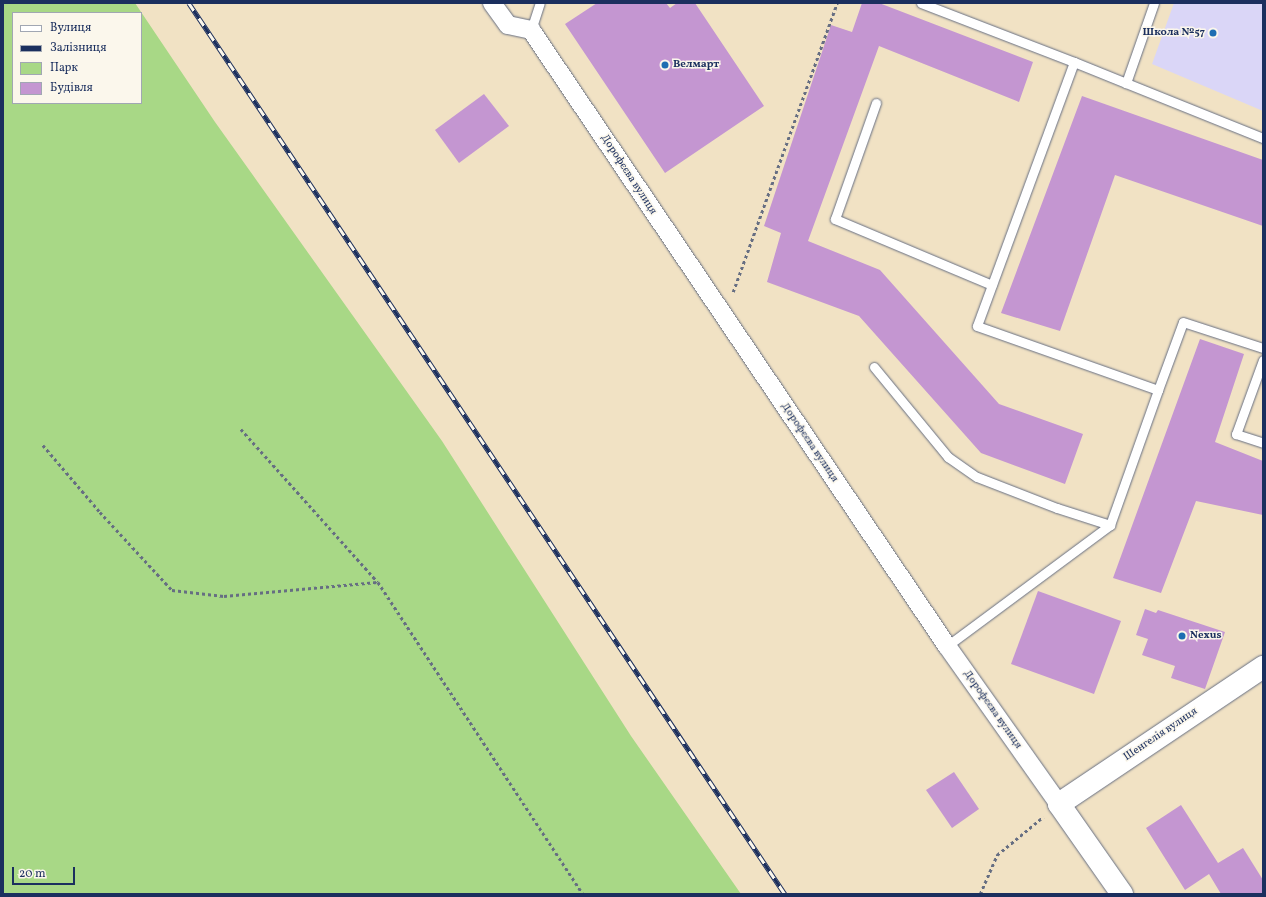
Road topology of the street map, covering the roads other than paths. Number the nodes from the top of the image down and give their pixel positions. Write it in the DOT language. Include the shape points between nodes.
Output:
graph roads {
  1 [pos="492,3"];
  2 [pos="540,3"];
  3 [pos="921,3"];
  4 [pos="1154,3"];
  5 [pos="531,30"];
  6 [pos="1074,62"];
  7 [pos="1126,83"];
  8 [pos="876,103"];
  9 [pos="1263,138"];
  10 [pos="992,285"];
  11 [pos="1263,348"];
  12 [pos="1263,360"];
  13 [pos="874,367"];
  14 [pos="1158,390"];
  15 [pos="1263,443"];
  16 [pos="1110,525"];
  17 [pos="947,646"];
  18 [pos="1263,667"];
  19 [pos="1059,804"];
  20 [pos="1122,894"];
  1 -- 5 [label="street" via="508,25"];
  2 -- 5 [label="lane"];
  3 -- 6 [label="lane"];
  4 -- 7 [label="lane"];
  5 -- 17 [label="street, Дорофєєва вулиця"];
  6 -- 7 [label="lane"];
  6 -- 10 [label="lane"];
  7 -- 9 [label="lane"];
  8 -- 10 [label="lane" via="834,219"];
  10 -- 14 [label="lane" via="977,326"];
  11 -- 14 [label="lane" via="1182,322"];
  12 -- 15 [label="lane" via="1236,434"];
  13 -- 16 [label="lane" via="948,457 977,477 1057,508"];
  14 -- 16 [label="lane"];
  16 -- 17 [label="lane"];
  17 -- 19 [label="street, Дорофєєва вулиця"];
  18 -- 19 [label="street, Шенгелія вулиця"];
  19 -- 20 [label="street, Дорофєєва вулиця"];
}
